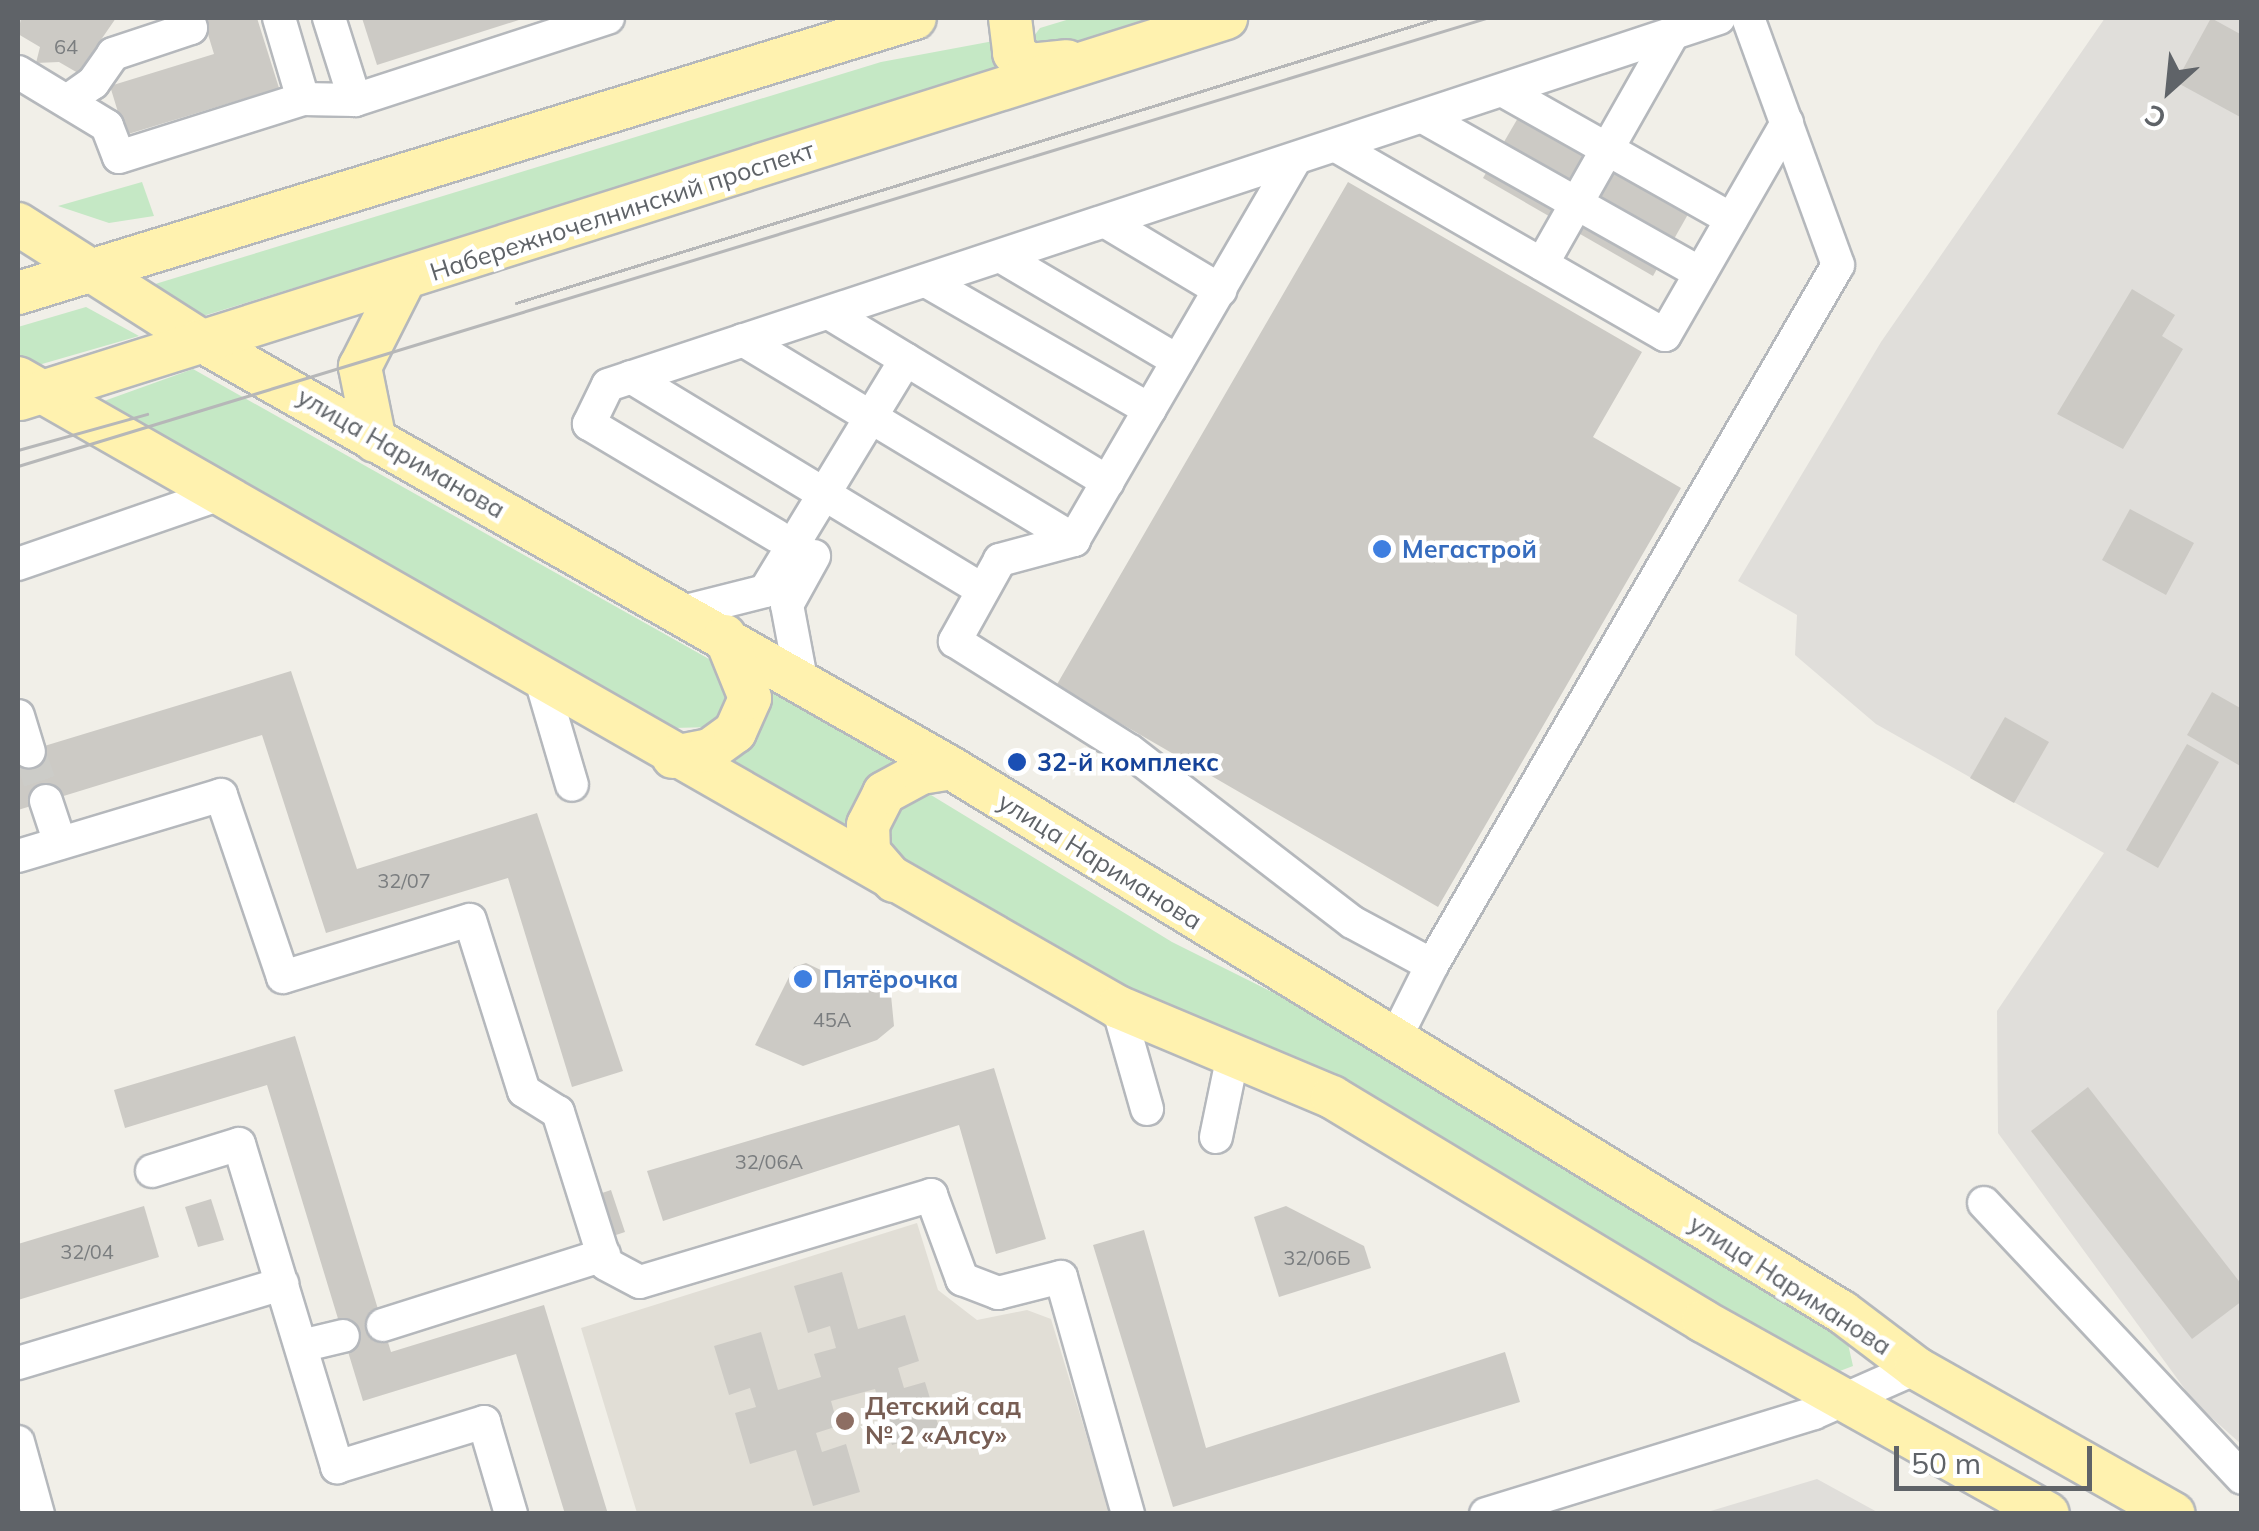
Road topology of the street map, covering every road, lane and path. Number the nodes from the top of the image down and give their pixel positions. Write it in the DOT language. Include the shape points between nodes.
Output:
graph roads {
  1 [pos="188,18"];
  2 [pos="278,18"];
  3 [pos="329,18"];
  4 [pos="608,18"];
  5 [pos="915,18"];
  6 [pos="1010,18"];
  7 [pos="1226,18"];
  8 [pos="1719,18"];
  9 [pos="1748,18"];
  10 [pos="1673,33"];
  11 [pos="1090,59"];
  12 [pos="18,72"];
  13 [pos="1504,91"];
  14 [pos="304,99"];
  15 [pos="355,100"];
  16 [pos="67,101"];
  17 [pos="1425,118"];
  18 [pos="1786,124"];
  19 [pos="1338,147"];
  20 [pos="1607,149"];
  21 [pos="1293,163"];
  22 [pos="1576,203"];
  23 [pos="1731,219"];
  24 [pos="1108,223"];
  25 [pos="18,224"];
  26 [pos="1002,257"];
  27 [pos="1542,264"];
  28 [pos="87,270"];
  29 [pos="1700,273"];
  30 [pos="926,281"];
  31 [pos="403,282"];
  32 [pos="1220,290"];
  33 [pos="18,293"];
  34 [pos="829,313"];
  35 [pos="200,340"];
  36 [pos="744,340"];
  37 [pos="1178,361"];
  38 [pos="914,364"];
  39 [pos="631,377"];
  40 [pos="24,390"];
  41 [pos="1150,410"];
  42 [pos="879,423"];
  43 [pos="375,441"];
  44 [pos="1108,482"];
  45 [pos="214,496"];
  46 [pos="834,500"];
  47 [pos="777,536"];
  48 [pos="1074,540"];
  49 [pos="18,564"];
  50 [pos="982,590"];
  51 [pos="682,612"];
  52 [pos="724,636"];
  53 [pos="801,679"];
  54 [pos="542,683"];
  55 [pos="18,716"];
  56 [pos="29,751"];
  57 [pos="673,757"];
  58 [pos="951,768"];
  59 [pos="572,786"];
  60 [pos="46,801"];
  61 [pos="60,843"];
  62 [pos="18,856"];
  63 [pos="895,882"];
  64 [pos="1432,965"];
  65 [pos="1118,1007"];
  66 [pos="1394,1043"];
  67 [pos="1232,1055"];
  68 [pos="1147,1109"];
  69 [pos="1216,1137"];
  70 [pos="152,1170"];
  71 [pos="1984,1203"];
  72 [pos="604,1255"];
  73 [pos="282,1284"];
  74 [pos="383,1325"];
  75 [pos="343,1336"];
  76 [pos="300,1346"];
  77 [pos="18,1362"];
  78 [pos="1916,1368"];
  79 [pos="1843,1402"];
  80 [pos="18,1442"];
  81 [pos="2242,1478"];
  82 [pos="38,1514"];
  83 [pos="511,1514"];
  84 [pos="1128,1514"];
  85 [pos="1486,1514"];
  86 [pos="2048,1514"];
  87 [pos="2174,1514"];
  1 -- 16 [label="street" via="191,28 113,54 93,83"];
  2 -- 14 [label="street"];
  3 -- 15 [label="street"];
  4 -- 15 [label="street"];
  5 -- 28 [label="main road"];
  6 -- 11 [label="main road" via="1014,53 1030,65"];
  7 -- 11 [label="main road, Набережночелнинский проспект"];
  8 -- 10 [label="street"];
  9 -- 18 [label="street"];
  10 -- 13 [label="street"];
  10 -- 20 [label="street"];
  11 -- 31 [label="main road, Набережночелнинский проспект"];
  12 -- 16 [label="street"];
  13 -- 17 [label="street"];
  13 -- 20 [label="street"];
  14 -- 15 [label="street"];
  14 -- 16 [label="street" via="118,157 107,126"];
  17 -- 19 [label="street"];
  17 -- 22 [label="street"];
  18 -- 23 [label="street"];
  18 -- 64 [label="street" via="1838,265"];
  19 -- 21 [label="street"];
  19 -- 27 [label="street"];
  20 -- 22 [label="street"];
  20 -- 23 [label="street"];
  21 -- 24 [label="street"];
  21 -- 32 [label="street"];
  22 -- 27 [label="street"];
  22 -- 29 [label="street"];
  23 -- 29 [label="street"];
  24 -- 26 [label="street"];
  24 -- 32 [label="street"];
  25 -- 28 [label="main road, улица Нариманова"];
  26 -- 30 [label="street"];
  26 -- 37 [label="street"];
  27 -- 29 [label="street" via="1665,335"];
  28 -- 33 [label="main road"];
  28 -- 35 [label="main road, улица Нариманова"];
  30 -- 34 [label="street"];
  30 -- 41 [label="street"];
  31 -- 35 [label="main road, Набережночелнинский проспект"];
  31 -- 43 [label="main road" via="360,367"];
  32 -- 37 [label="street"];
  34 -- 36 [label="street"];
  34 -- 38 [label="street"];
  35 -- 40 [label="main road, Набережночелнинский проспект"];
  35 -- 43 [label="main road, улица Нариманова"];
  36 -- 39 [label="street"];
  36 -- 42 [label="street"];
  37 -- 41 [label="street"];
  38 -- 42 [label="street"];
  38 -- 44 [label="street"];
  39 -- 46 [label="street"];
  39 -- 47 [label="street" via="608,385 590,424"];
  40 -- 45 [label="main road"];
  41 -- 44 [label="street"];
  42 -- 46 [label="street"];
  42 -- 48 [label="street"];
  43 -- 51 [label="main road, улица Нариманова"];
  44 -- 48 [label="street"];
  45 -- 49 [label="street"];
  45 -- 54 [label="main road"];
  46 -- 50 [label="street"];
  46 -- 51 [label="street" via="765,591"];
  46 -- 53 [label="street" via="787,606"];
  48 -- 50 [label="street" via="1000,560"];
  50 -- 64 [label="street" via="954,641 1130,750 1352,922"];
  51 -- 52 [label="main road, улица Нариманова"];
  52 -- 53 [label="main road, улица Нариманова"];
  52 -- 57 [label="main road" via="750,698 735,732 710,750"];
  53 -- 58 [label="main road, улица Нариманова"];
  54 -- 57 [label="main road"];
  54 -- 59 [label="street"];
  55 -- 56 [label="street"];
  57 -- 63 [label="main road"];
  58 -- 63 [label="main road" via="921,772 884,793 868,825 869,852"];
  58 -- 66 [label="main road, улица Нариманова"];
  60 -- 61 [label="street"];
  61 -- 62 [label="street"];
  61 -- 72 [label="street" via="221,795 283,977 470,920 524,1091 558,1112"];
  63 -- 65 [label="main road"];
  64 -- 66 [label="street"];
  65 -- 67 [label="main road"];
  65 -- 68 [label="street"];
  66 -- 78 [label="main road, улица Нариманова" via="1842,1312"];
  67 -- 69 [label="street"];
  67 -- 79 [label="main road" via="1332,1096"];
  70 -- 73 [label="street" via="239,1144"];
  71 -- 81 [label="street"];
  72 -- 74 [label="street"];
  72 -- 84 [label="street" via="640,1282 931,1195 962,1279 998,1293 1060,1277"];
  73 -- 76 [label="street"];
  73 -- 77 [label="street"];
  75 -- 76 [label="street"];
  76 -- 83 [label="street" via="338,1466 484,1422"];
  78 -- 79 [label="street"];
  78 -- 87 [label="main road, улица Нариманова"];
  79 -- 85 [label="street"];
  79 -- 86 [label="main road"];
  80 -- 82 [label="street"];
}
